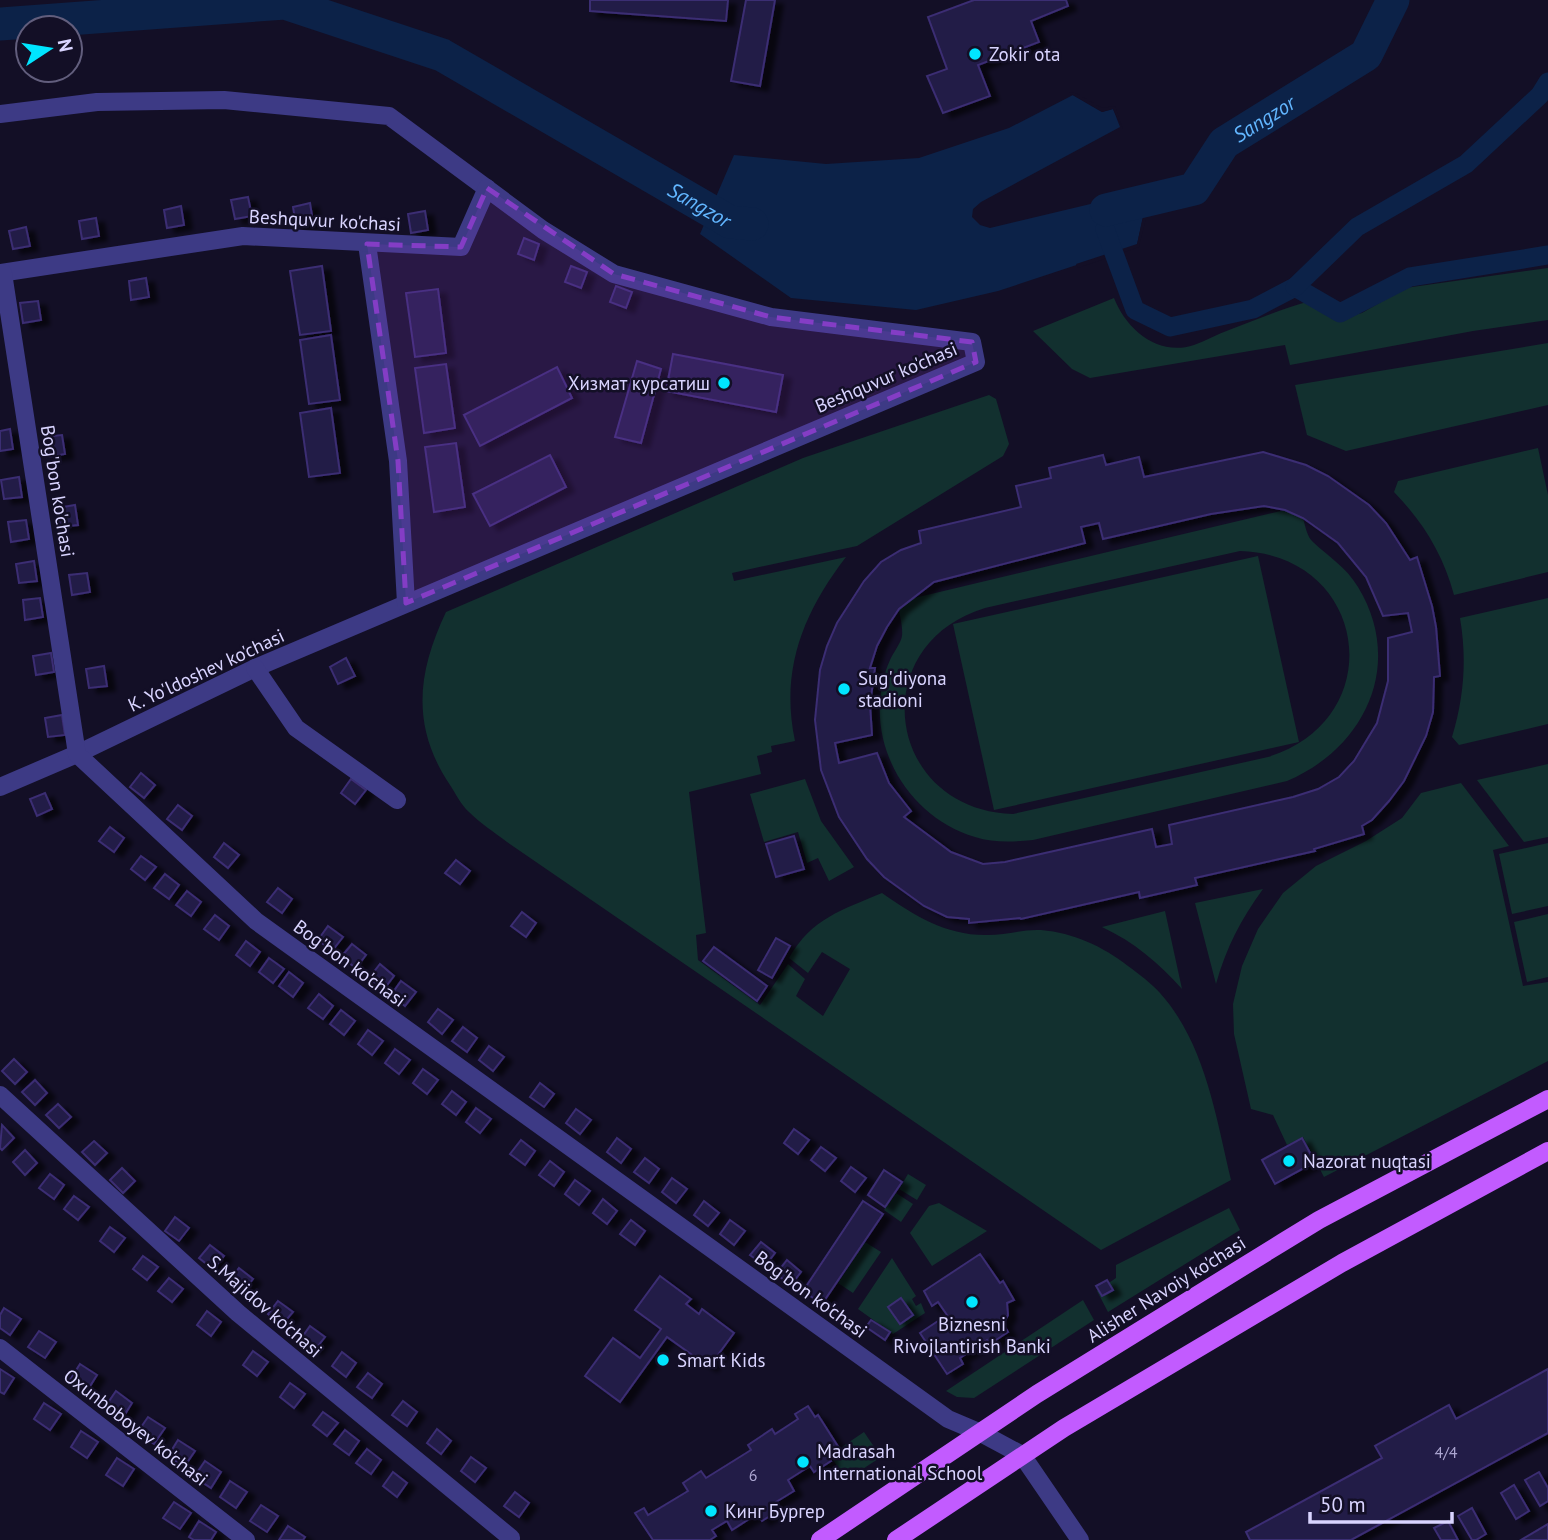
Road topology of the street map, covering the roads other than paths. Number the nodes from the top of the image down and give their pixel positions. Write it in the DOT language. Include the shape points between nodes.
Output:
graph roads {
  1 [pos="0,114"];
  2 [pos="487,188"];
  3 [pos="367,244"];
  4 [pos="1,273"];
  5 [pos="431,593"];
  6 [pos="406,603"];
  7 [pos="255,668"];
  8 [pos="77,754"];
  9 [pos="0,787"];
  10 [pos="397,800"];
  11 [pos="0,1095"];
  12 [pos="1548,1099"];
  13 [pos="1548,1151"];
  14 [pos="0,1348"];
  15 [pos="981,1433"];
  16 [pos="1022,1455"];
  17 [pos="511,1538"];
  18 [pos="246,1540"];
  19 [pos="820,1540"];
  20 [pos="896,1540"];
  21 [pos="1080,1540"];
  1 -- 2 [label="street, Beshquvur ko'chasi" via="97,103 224,100 389,116"];
  2 -- 3 [label="street, Beshquvur ko'chasi" via="461,247"];
  2 -- 5 [label="street, Beshquvur ko'chasi" via="614,274 771,317 972,342 976,362"];
  3 -- 4 [label="street, Beshquvur ko'chasi" via="243,236"];
  3 -- 6 [label="street" via="398,461"];
  4 -- 8 [label="street, Bog'bon ko'chasi"];
  5 -- 6 [label="street, K. Yo'ldoshev ko'chasi"];
  6 -- 7 [label="street, K. Yo'ldoshev ko'chasi"];
  7 -- 8 [label="street, K. Yo'ldoshev ko'chasi"];
  7 -- 10 [label="street" via="296,728"];
  8 -- 9 [label="street, K. Yo'ldoshev ko'chasi"];
  8 -- 15 [label="street, Bog'bon ko'chasi" via="256,921 948,1419"];
  11 -- 17 [label="street, S.Majidov ko'chasi" via="238,1313"];
  12 -- 15 [label="main road, Alisher Navoiy ko'chasi" via="1319,1220"];
  13 -- 16 [label="main road" via="1342,1263"];
  14 -- 18 [label="street, Oxunboboyev ko'chasi"];
  15 -- 16 [label="street, Bog'bon ko'chasi"];
  15 -- 19 [label="main road, Alisher Navoiy ko'chasi"];
  16 -- 20 [label="main road"];
  16 -- 21 [label="street"];
}
